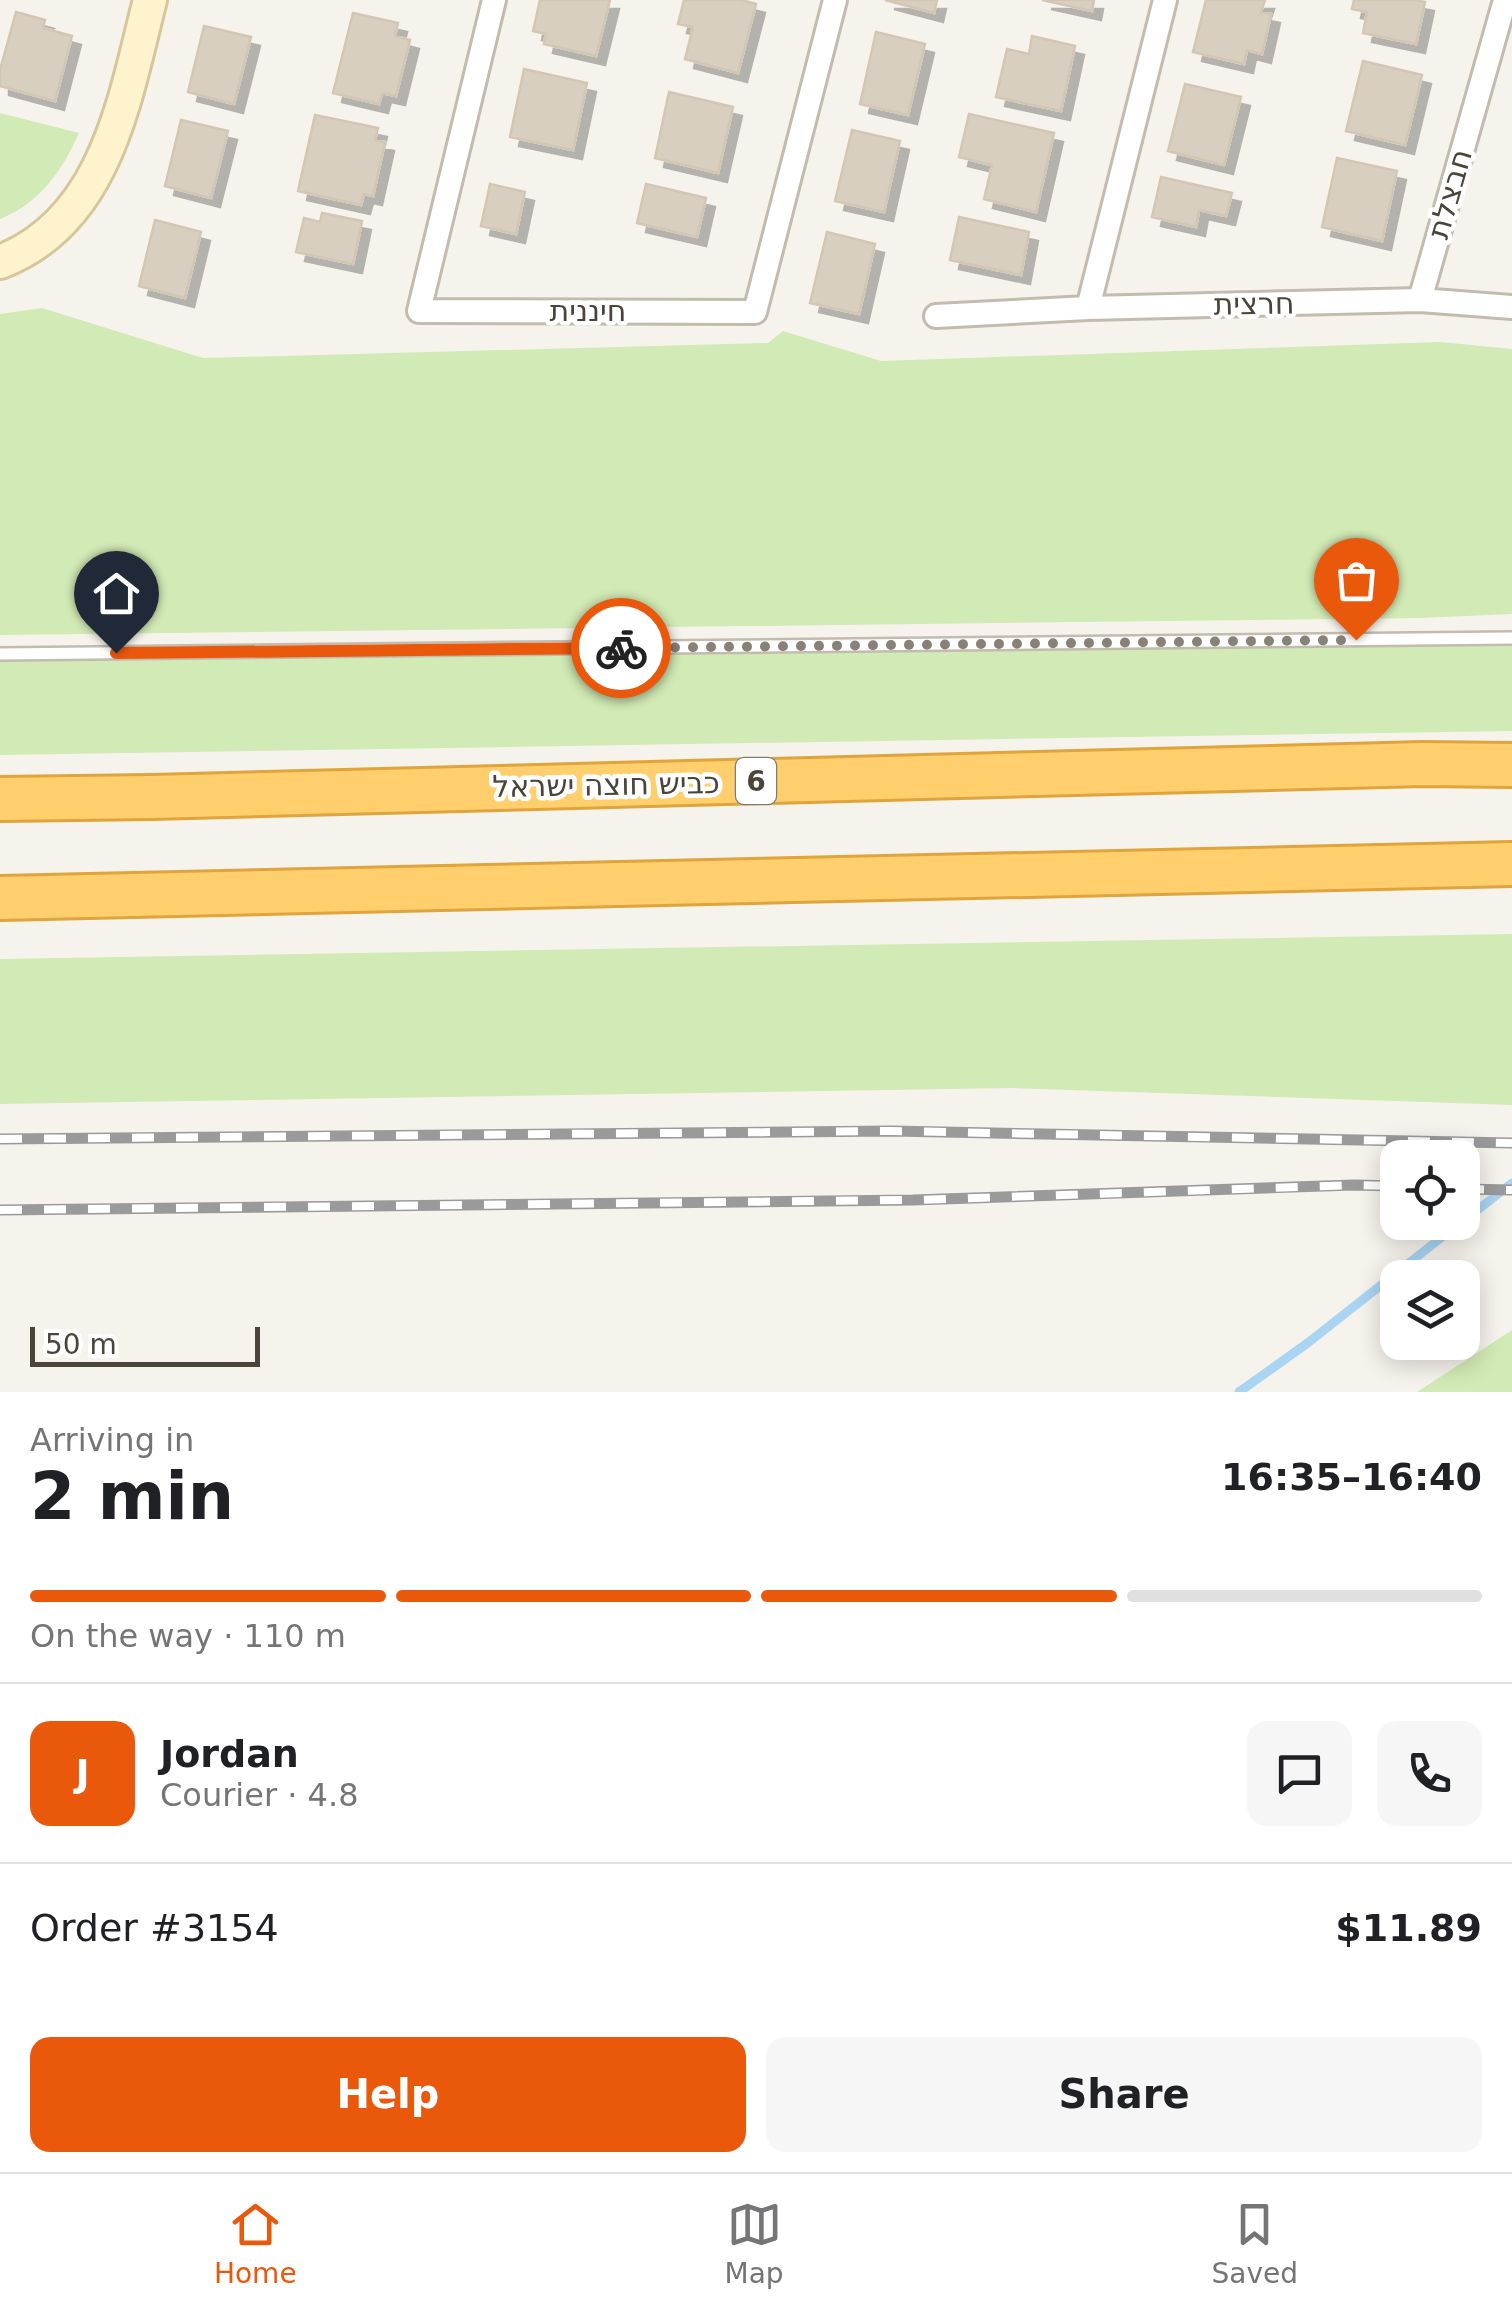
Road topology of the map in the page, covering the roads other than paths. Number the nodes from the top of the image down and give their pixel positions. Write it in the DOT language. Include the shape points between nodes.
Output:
graph roads {
  1 [pos="150,0"];
  2 [pos="494,0"];
  3 [pos="835,0"];
  4 [pos="1165,0"];
  5 [pos="1505,0"];
  6 [pos="0,262"];
  7 [pos="1420,300"];
  8 [pos="1512,307"];
  9 [pos="1088,308"];
  10 [pos="936,316"];
  11 [pos="1512,638"];
  12 [pos="0,654"];
  13 [pos="1512,765"];
  14 [pos="0,799"];
  15 [pos="1512,864"];
  16 [pos="0,898"];
  1 -- 6 [label="street" via="101,165 62,220"];
  2 -- 3 [label="street, חיננית" via="419,310 756,312"];
  4 -- 9 [label="street"];
  5 -- 7 [label="street, חבצלת"];
  7 -- 8 [label="street"];
  7 -- 9 [label="street, חרצית"];
  9 -- 10 [label="street, חרצית"];
  11 -- 12 [label="lane"];
  13 -- 14 [label="highway, כביש חוצה ישראל / 6"];
  15 -- 16 [label="highway"];
}
